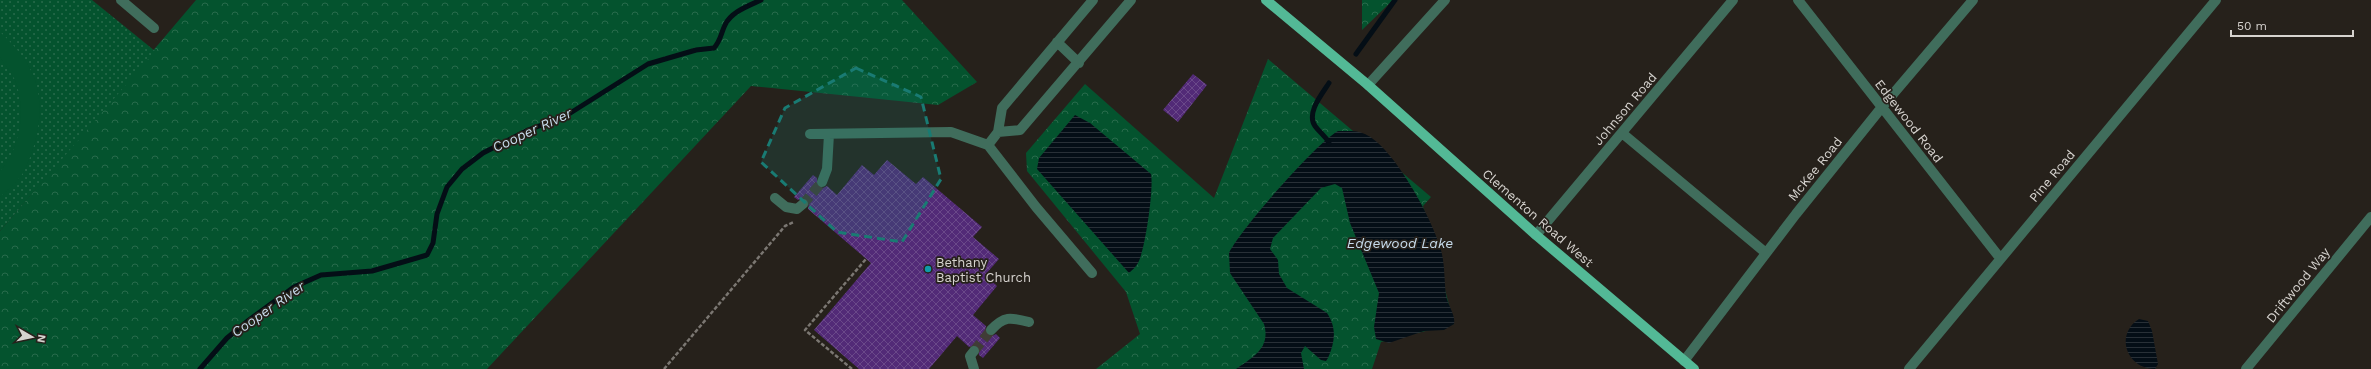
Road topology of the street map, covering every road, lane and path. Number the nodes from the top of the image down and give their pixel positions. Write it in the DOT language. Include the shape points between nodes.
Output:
graph roads {
  1 [pos="121,0"];
  2 [pos="1093,0"];
  3 [pos="1130,0"];
  4 [pos="1266,0"];
  5 [pos="1445,0"];
  6 [pos="1733,0"];
  7 [pos="1798,0"];
  8 [pos="1973,0"];
  9 [pos="2216,0"];
  10 [pos="154,28"];
  11 [pos="1057,42"];
  12 [pos="1079,63"];
  13 [pos="1368,85"];
  14 [pos="1882,107"];
  15 [pos="998,132"];
  16 [pos="1622,133"];
  17 [pos="810,134"];
  18 [pos="829,134"];
  19 [pos="988,145"];
  20 [pos="822,182"];
  21 [pos="775,198"];
  22 [pos="802,204"];
  23 [pos="2371,216"];
  24 [pos="800,219"];
  25 [pos="1536,235"];
  26 [pos="1766,253"];
  27 [pos="2000,258"];
  28 [pos="866,259"];
  29 [pos="1092,273"];
  30 [pos="1029,322"];
  31 [pos="991,330"];
  32 [pos="974,351"];
  33 [pos="1684,361"];
  34 [pos="664,369"];
  35 [pos="852,369"];
  36 [pos="974,369"];
  37 [pos="1694,369"];
  38 [pos="1909,369"];
  39 [pos="2246,369"];
  1 -- 10 [label="street"];
  2 -- 11 [label="street"];
  3 -- 12 [label="street"];
  4 -- 13 [label="main road, Clementon Road West"];
  5 -- 13 [label="street"];
  6 -- 16 [label="street, Johnson Road"];
  7 -- 14 [label="street, Edgewood Road"];
  8 -- 14 [label="street, McKee Road"];
  9 -- 27 [label="street, Pine Road"];
  11 -- 12 [label="street"];
  11 -- 15 [label="street" via="1002,108"];
  12 -- 15 [label="street" via="1020,130"];
  13 -- 25 [label="main road, Clementon Road West"];
  14 -- 26 [label="street, McKee Road"];
  14 -- 27 [label="street, Edgewood Road"];
  15 -- 19 [label="street"];
  16 -- 25 [label="street, Johnson Road"];
  16 -- 26 [label="street"];
  17 -- 18 [label="street"];
  18 -- 19 [label="street" via="951,132"];
  18 -- 20 [label="street" via="827,169"];
  19 -- 29 [label="street"];
  21 -- 22 [label="street" via="786,208 797,209"];
  23 -- 39 [label="street, Driftwood Way"];
  24 -- 34 [label="path" via="785,226"];
  25 -- 33 [label="main road, Clementon Road West"];
  26 -- 33 [label="street, McKee Road"];
  27 -- 38 [label="street, Pine Road"];
  28 -- 35 [label="path" via="805,330"];
  30 -- 31 [label="street" via="1013,318 1000,320"];
  32 -- 36 [label="street" via="970,356"];
  33 -- 37 [label="main road, Clementon Road West"];
}
